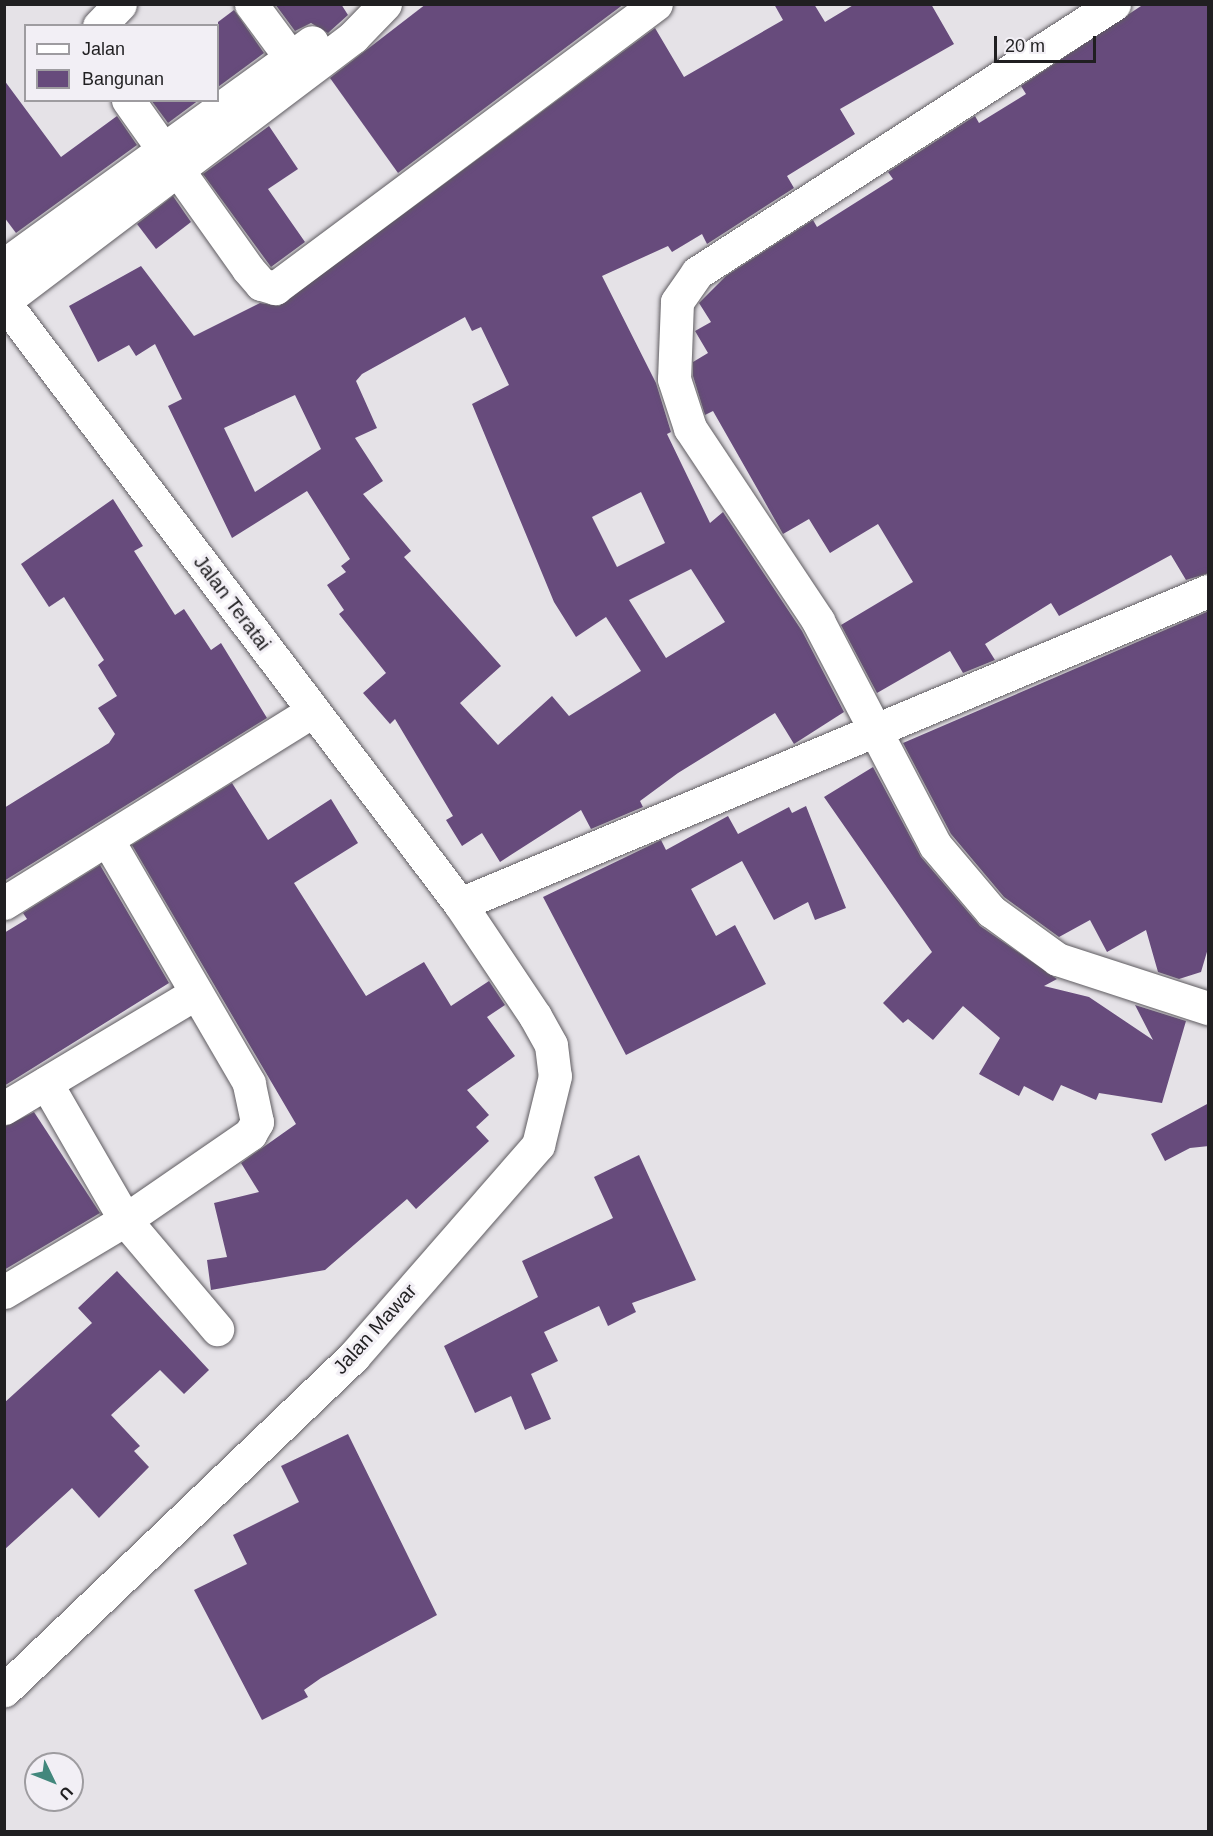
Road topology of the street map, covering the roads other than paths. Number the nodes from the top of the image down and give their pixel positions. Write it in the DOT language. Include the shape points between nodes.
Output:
graph roads {
  1 [pos="120,4"];
  2 [pos="251,4"];
  3 [pos="656,4"];
  4 [pos="1114,4"];
  5 [pos="379,9"];
  6 [pos="101,24"];
  7 [pos="296,65"];
  8 [pos="129,102"];
  9 [pos="170,157"];
  10 [pos="4,265"];
  11 [pos="4,302"];
  12 [pos="1209,591"];
  13 [pos="314,711"];
  14 [pos="878,730"];
  15 [pos="107,839"];
  16 [pos="4,903"];
  17 [pos="460,904"];
  18 [pos="196,993"];
  19 [pos="1209,1008"];
  20 [pos="46,1083"];
  21 [pos="4,1108"];
  22 [pos="125,1220"];
  23 [pos="4,1292"];
  24 [pos="217,1329"];
  25 [pos="4,1690"];
  1 -- 6 [label="street"];
  2 -- 7 [label="street"];
  3 -- 9 [label="street" via="275,288 261,284 248,269"];
  4 -- 14 [label="street" via="720,257 697,273 677,302 674,379 690,428 818,621"];
  5 -- 7 [label="street" via="353,37"];
  7 -- 9 [label="street"];
  8 -- 9 [label="street"];
  9 -- 10 [label="street"];
  9 -- 11 [label="street"];
  11 -- 13 [label="street, Jalan Teratai"];
  12 -- 14 [label="street"];
  13 -- 15 [label="street"];
  13 -- 17 [label="street, Jalan Teratai"];
  14 -- 17 [label="street"];
  14 -- 19 [label="street" via="935,845 991,911 1057,958"];
  15 -- 16 [label="street"];
  15 -- 18 [label="street"];
  17 -- 25 [label="street, Jalan Mawar" via="551,1045 555,1076 538,1145 354,1356"];
  18 -- 20 [label="street"];
  18 -- 22 [label="street" via="249,1083 258,1122 250,1134"];
  20 -- 21 [label="street"];
  20 -- 22 [label="street"];
  22 -- 23 [label="street"];
  22 -- 24 [label="street"];
}
